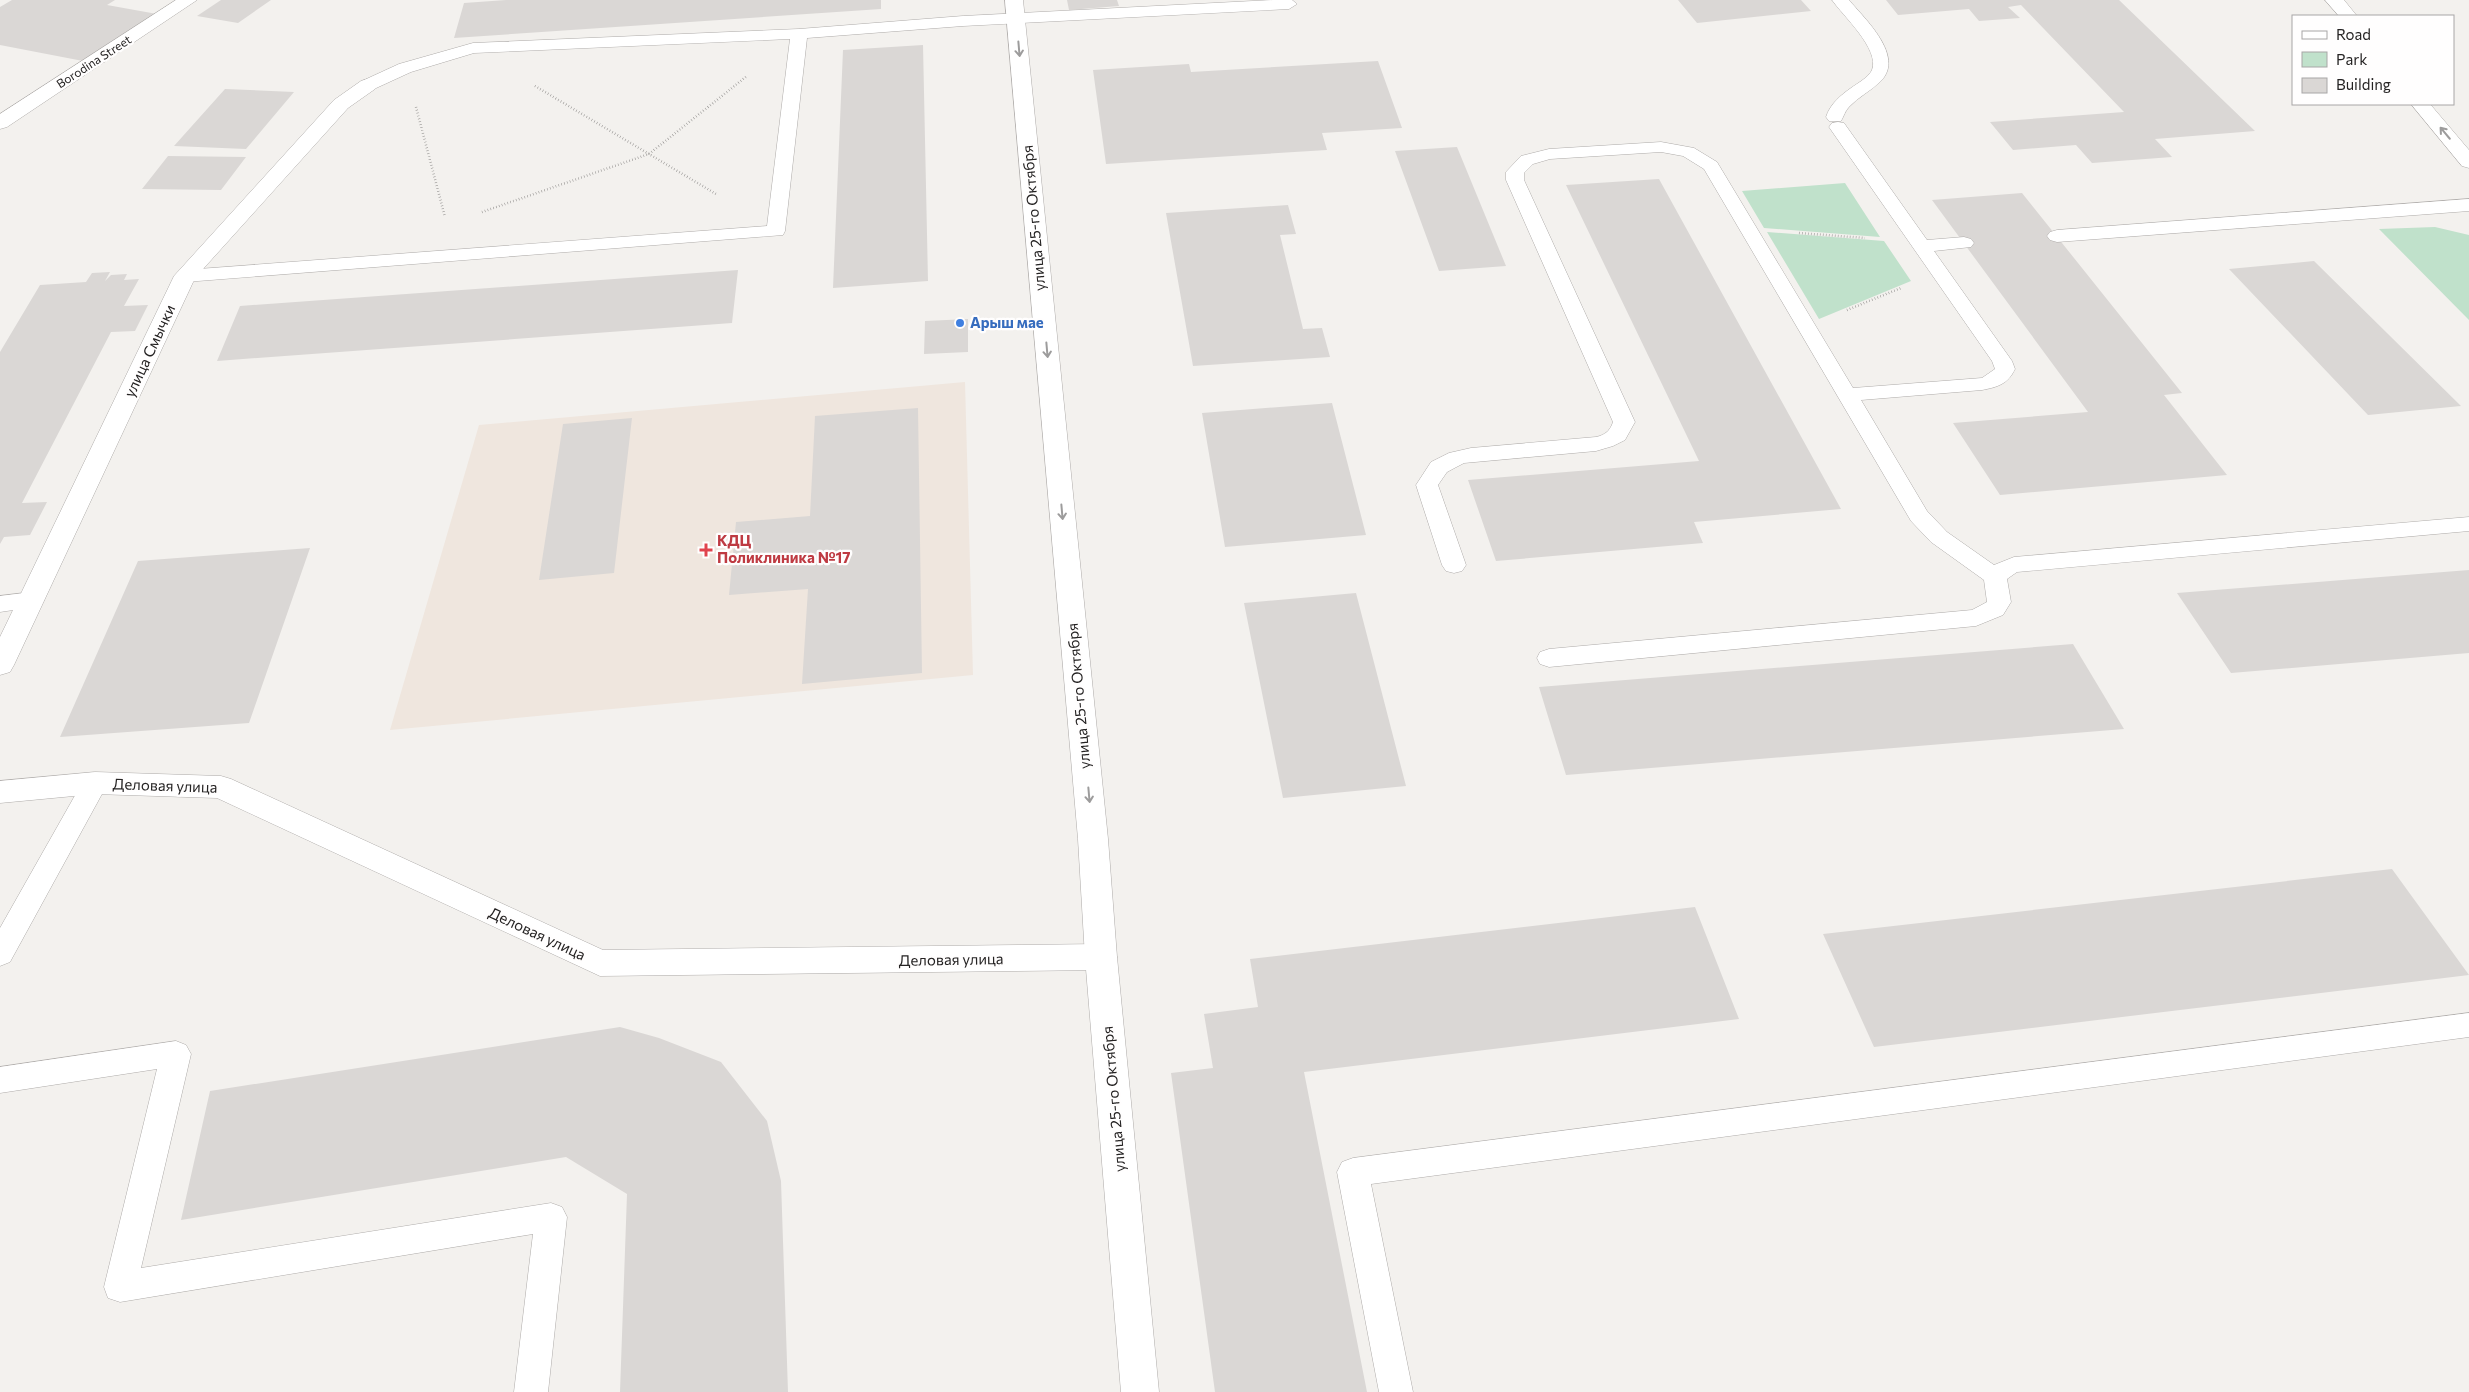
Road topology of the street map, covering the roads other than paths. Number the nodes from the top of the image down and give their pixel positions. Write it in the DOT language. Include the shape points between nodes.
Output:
graph roads {
  1 [pos="188,0"];
  2 [pos="1840,0"];
  3 [pos="2334,0"];
  4 [pos="1289,4"];
  5 [pos="1015,9"];
  6 [pos="2347,15"];
  7 [pos="800,34"];
  8 [pos="368,85"];
  9 [pos="2421,105"];
  10 [pos="0,123"];
  11 [pos="2469,162"];
  12 [pos="2469,205"];
  13 [pos="2057,236"];
  14 [pos="1964,243"];
  15 [pos="1920,244"];
  16 [pos="185,276"];
  17 [pos="1847,395"];
  18 [pos="2469,524"];
  19 [pos="1454,565"];
  20 [pos="1995,577"];
  21 [pos="32,600"];
  22 [pos="0,604"];
  23 [pos="1550,658"];
  24 [pos="0,665"];
  25 [pos="95,784"];
  26 [pos="0,792"];
  27 [pos="0,954"];
  28 [pos="1101,957"];
  29 [pos="2469,1025"];
  30 [pos="0,1080"];
  31 [pos="531,1392"];
  32 [pos="1140,1392"];
  33 [pos="1396,1392"];
  1 -- 10 [label="street, Borodina Street"];
  2 -- 15 [label="lane" via="1875,45 1882,56 1882,65 1879,73 1841,105 1837,122"];
  3 -- 6 [label="street"];
  4 -- 5 [label="lane"];
  5 -- 7 [label="lane"];
  5 -- 28 [label="street, улица 25-го Октября, one-way" via="1092,829"];
  7 -- 8 [label="lane" via="472,48 405,68"];
  7 -- 16 [label="lane" via="776,231"];
  8 -- 16 [label="street, улица Смычки" via="341,104"];
  11 -- 9 [label="street, one-way"];
  12 -- 13 [label="lane"];
  14 -- 15 [label="lane"];
  15 -- 17 [label="lane" via="2002,361 2005,370 1994,381 1982,384"];
  16 -- 21 [label="street, улица Смычки"];
  17 -- 19 [label="lane" via="1711,166 1702,158 1675,148 1661,147 1536,157 1519,166 1515,180 1624,422 1622,430 1610,441 1471,455 1438,466 1427,484"];
  17 -- 20 [label="lane" via="1919,516 1950,546"];
  18 -- 20 [label="lane" via="2014,565"];
  20 -- 23 [label="lane" via="1998,602 1995,610 1976,618"];
  21 -- 22 [label="lane"];
  21 -- 24 [label="street, улица Смычки"];
  25 -- 26 [label="street, Деловая улица"];
  25 -- 27 [label="lane"];
  25 -- 28 [label="street, Деловая улица" via="221,787 600,963"];
  28 -- 32 [label="street, улица 25-го Октября"];
  29 -- 33 [label="lane" via="1353,1172"];
  30 -- 31 [label="lane" via="176,1054 120,1287 551,1217"];
}
